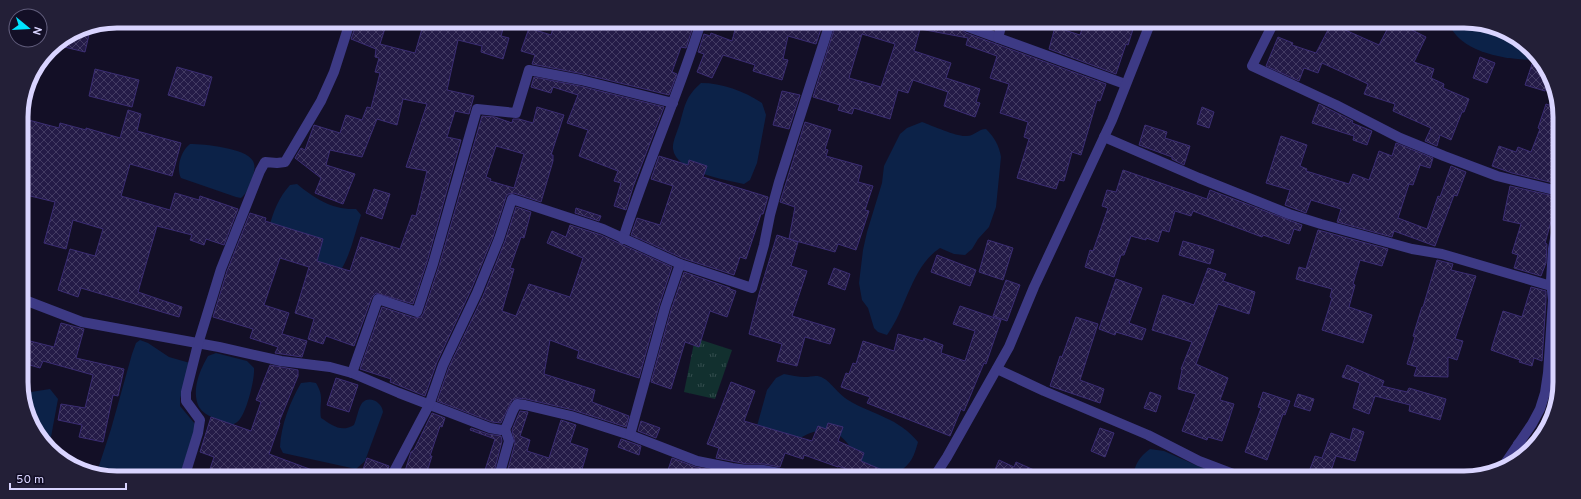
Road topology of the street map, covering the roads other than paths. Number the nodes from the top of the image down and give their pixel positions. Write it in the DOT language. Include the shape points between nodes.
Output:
graph roads {
  1 [pos="348,28"];
  2 [pos="699,28"];
  3 [pos="828,28"];
  4 [pos="971,28"];
  5 [pos="1001,28"];
  6 [pos="1148,28"];
  7 [pos="1271,28"];
  8 [pos="998,38"];
  9 [pos="1125,84"];
  10 [pos="673,104"];
  11 [pos="1104,137"];
  12 [pos="1553,190"];
  13 [pos="623,239"];
  14 [pos="1553,249"];
  15 [pos="680,264"];
  16 [pos="1552,286"];
  17 [pos="28,301"];
  18 [pos="198,344"];
  19 [pos="997,369"];
  20 [pos="352,373"];
  21 [pos="429,405"];
  22 [pos="505,429"];
  23 [pos="630,435"];
  24 [pos="1518,444"];
  25 [pos="1525,447"];
  26 [pos="1508,460"];
  27 [pos="186,471"];
  28 [pos="394,471"];
  29 [pos="500,471"];
  30 [pos="768,471"];
  31 [pos="938,471"];
  32 [pos="1225,471"];
  1 -- 18 [label="street" via="334,72 321,101 286,162 265,162 260,170 221,269"];
  2 -- 10 [label="street"];
  3 -- 15 [label="street" via="779,182 752,288"];
  4 -- 8 [label="street"];
  5 -- 8 [label="street"];
  6 -- 9 [label="street"];
  7 -- 12 [label="street" via="1252,66 1336,104 1400,138 1497,176"];
  8 -- 9 [label="street"];
  9 -- 11 [label="street"];
  10 -- 13 [label="street" via="638,191"];
  10 -- 20 [label="street" via="529,70 516,113 477,109 417,312 378,299"];
  11 -- 16 [label="street" via="1289,214"];
  11 -- 19 [label="street"];
  13 -- 15 [label="street"];
  13 -- 21 [label="street" via="603,229 512,199 477,293 443,365"];
  14 -- 16 [label="street"];
  15 -- 23 [label="street" via="665,308"];
  16 -- 24 [label="street" via="1545,393 1540,409"];
  17 -- 18 [label="street" via="82,322"];
  18 -- 20 [label="street"];
  18 -- 27 [label="street" via="186,401 200,420"];
  19 -- 31 [label="street"];
  19 -- 32 [label="street"];
  20 -- 21 [label="street"];
  21 -- 22 [label="street" via="490,428"];
  21 -- 28 [label="street"];
  22 -- 23 [label="street" via="517,404 571,416"];
  22 -- 29 [label="street" via="509,441"];
  23 -- 30 [label="street" via="697,461 739,469"];
  24 -- 25 [label="street"];
  24 -- 26 [label="street"];
}
